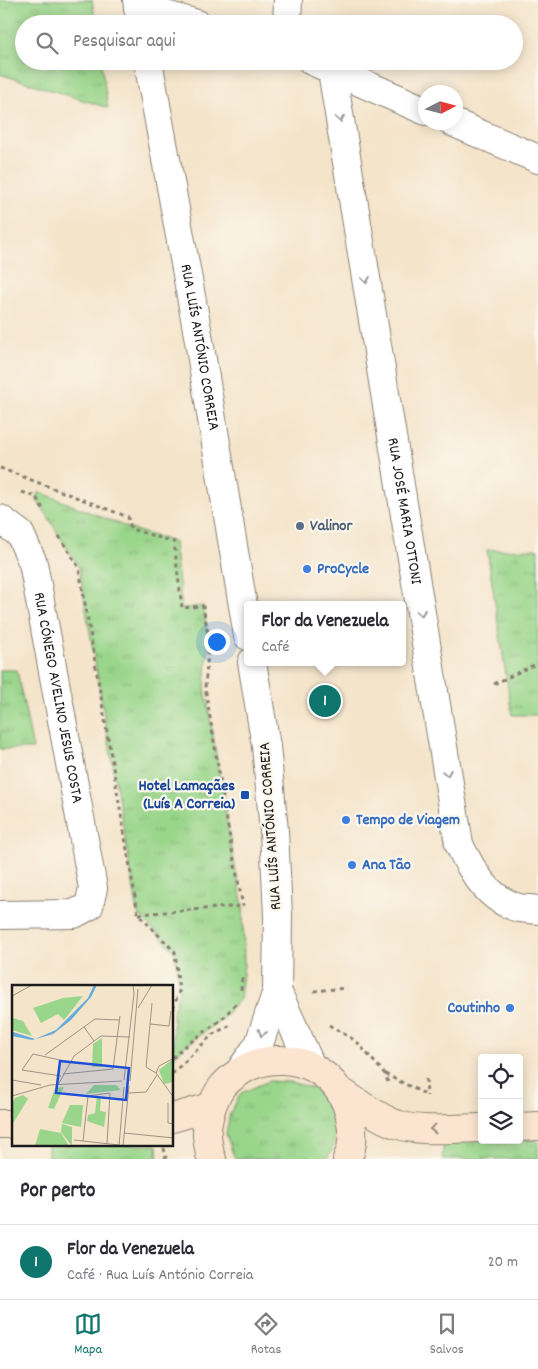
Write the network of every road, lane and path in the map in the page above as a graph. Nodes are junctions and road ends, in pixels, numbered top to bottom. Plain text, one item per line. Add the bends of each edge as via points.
1 (288, 0) edge
2 (138, 10) edge
3 (159, 15) edge
4 (287, 15) edge
5 (150, 70) edge
6 (323, 70) edge
7 (331, 70) edge
8 (418, 108) edge
9 (463, 127) edge
10 (538, 159) edge
11 (0, 468) edge
12 (18, 491) dead end
13 (46, 513) dead end
14 (0, 520) edge
15 (55, 529) dead end
16 (244, 612) edge
17 (538, 663) edge
18 (253, 666) edge
19 (494, 684) dead end
20 (538, 910) edge
21 (138, 914) junction
22 (0, 915) edge
23 (243, 974) dead end
24 (346, 988) dead end
25 (276, 991) junction
26 (314, 991) dead end
27 (241, 992) dead end
28 (240, 999) dead end
29 (174, 1006) edge
30 (174, 1056) edge
31 (311, 1066) junction
32 (240, 1071) junction
33 (385, 1074) dead end
34 (339, 1090) junction
35 (434, 1096) dead end
36 (211, 1107) junction
37 (174, 1117) edge
38 (538, 1126) edge
39 (523, 1127) edge
40 (478, 1128) edge
41 (163, 1146) edge
42 (166, 1159) edge
43 (212, 1159) edge
44 (347, 1159) edge

1 - 4 street
2 - 3 street
5 - 16 street, RUA LUÍS ANTÓNIO CORREIA
6 -> 20 street, RUA JOSÉ MARIA OTTONI via 459,844 468,863 494,896 517,907
7 - 8 street
9 - 10 street
11 - 21 path via 128,517 131,529 174,542 182,608 203,606 209,640 205,688 243,906
12 - 13 path via 36,498
14 - 22 street, RUA CÓNEGO AVELINO JESUS COSTA via 20,534 33,563 94,888 89,906 74,914
15 - 21 path via 78,568
17 - 19 path
18 - 25 street, RUA LUÍS ANTÓNIO CORREIA via 266,746 274,831 278,916
21 - 29 path via 175,952 179,992
23 - 27 path
24 - 26 path
25 - 31 street, RUA LUÍS ANTÓNIO CORREIA
25 -> 32 street, RUA LUÍS ANTÓNIO CORREIA via 259,1044
28 - 30 path via 222,1019
31 - 32 main road via 288,1060 263,1061
31 - 34 main road via 327,1076
32 - 36 main road via 222,1087
33 - 35 path
40 -> 34 main road via 408,1128 394,1124
34 - 44 main road via 349,1110 352,1132
36 - 37 main road
36 - 43 main road via 207,1131
38 - 39 main road
41 - 42 path

